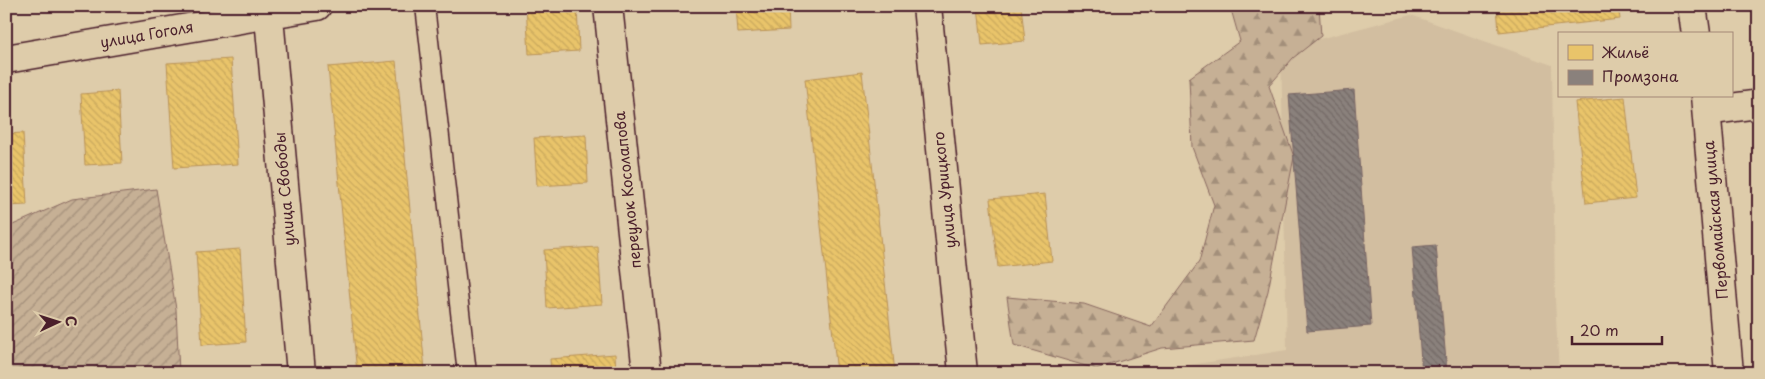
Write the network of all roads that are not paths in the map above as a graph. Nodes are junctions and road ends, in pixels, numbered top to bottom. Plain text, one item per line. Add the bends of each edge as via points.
1 (317, 6) edge
2 (425, 6) edge
3 (608, 6) edge
4 (927, 6) edge
5 (1692, 6) edge
6 (269, 10) edge
7 (1696, 32) edge
8 (6, 59) edge
9 (1706, 104) edge
10 (1759, 104) edge
11 (301, 373) edge
12 (467, 373) edge
13 (647, 373) edge
14 (963, 373) edge
15 (1729, 373) edge

1 - 6 street, улица Гоголя
2 - 12 lane
3 - 13 street, переулок Косолапова
4 - 14 street, улица Урицкого
5 - 7 street
6 - 8 street, улица Гоголя
6 - 11 street, улица Свободы
9 - 10 street
9 - 15 street, Первомайская улица

